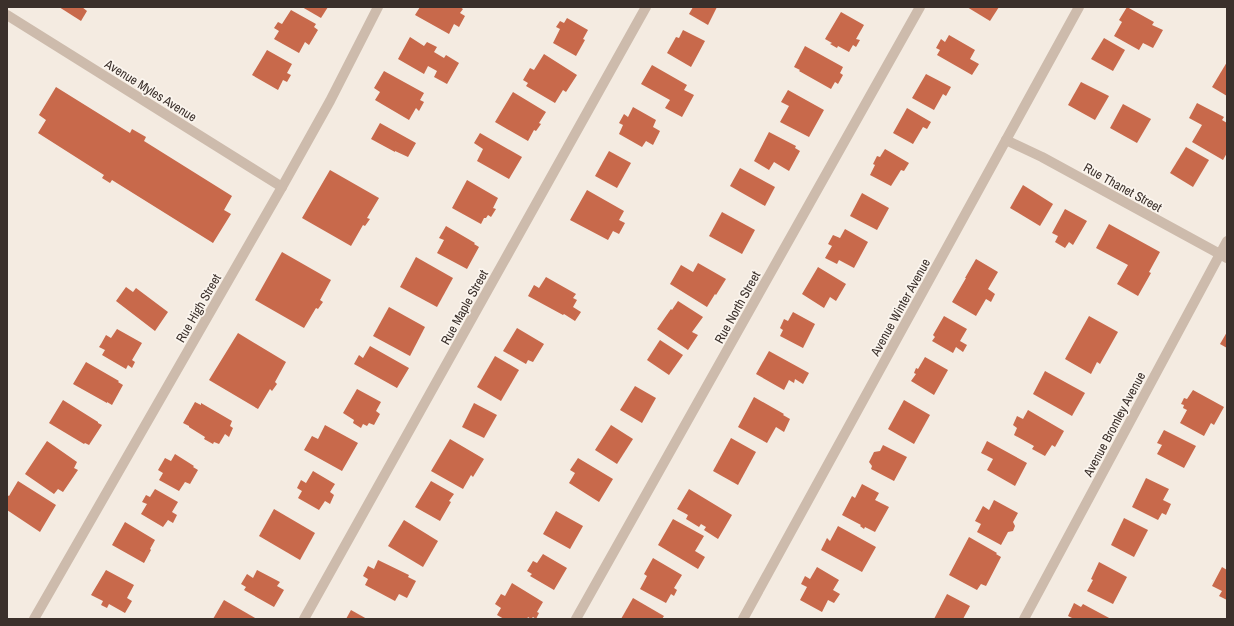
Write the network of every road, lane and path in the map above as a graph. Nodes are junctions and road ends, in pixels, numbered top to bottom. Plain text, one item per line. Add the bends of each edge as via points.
1 (378, 7) edge
2 (646, 7) edge
3 (920, 7) edge
4 (1079, 7) edge
5 (7, 15) edge
6 (1006, 140) junction
7 (282, 187) junction
8 (1227, 241) edge
9 (1223, 256) edge
10 (34, 619) edge
11 (304, 619) edge
12 (576, 619) edge
13 (743, 619) edge
14 (1024, 619) edge

1 - 7 street, Rue High Street
2 - 11 street, Rue Maple Street
3 - 12 street, Rue North Street
4 - 6 street, Avenue Winter Avenue
5 - 7 street, Avenue Myles Avenue
6 - 9 street, Rue Thanet Street
6 - 13 street, Avenue Winter Avenue
7 - 10 street, Rue High Street
8 - 9 street, Avenue Bromley Avenue
9 - 14 street, Avenue Bromley Avenue

